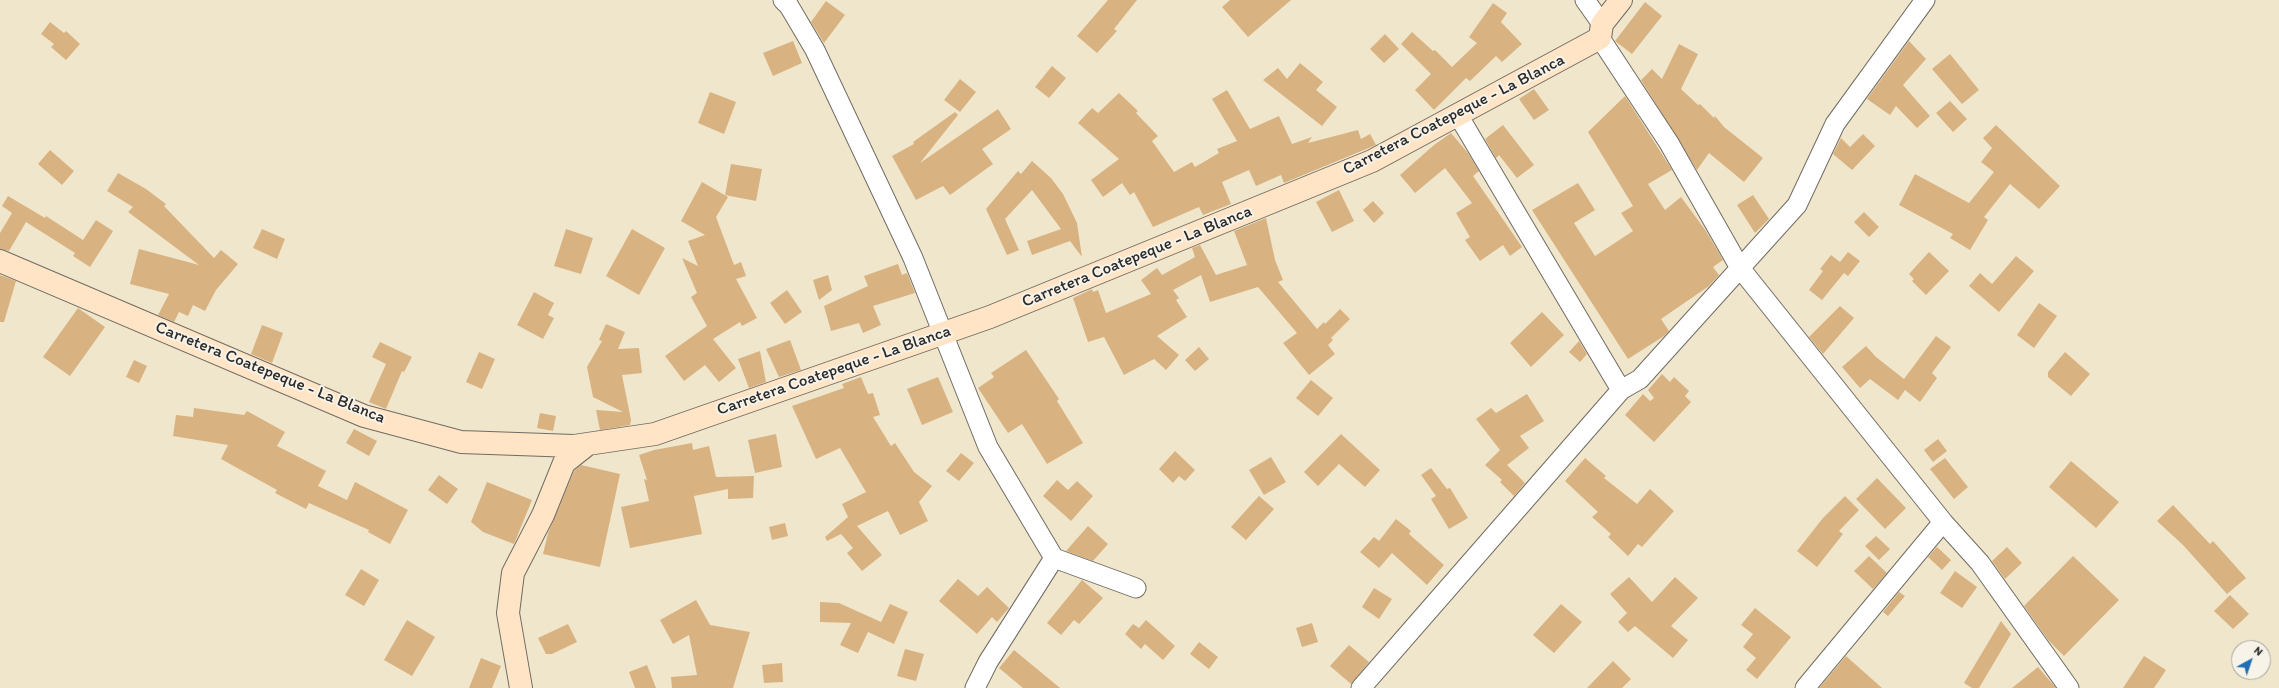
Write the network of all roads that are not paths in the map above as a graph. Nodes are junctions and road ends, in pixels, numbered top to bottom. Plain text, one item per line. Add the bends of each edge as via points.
1 (783, 0) edge
2 (1585, 0) edge
3 (1621, 0) edge
4 (1925, 0) edge
5 (1601, 31) junction
6 (1458, 115) junction
7 (0, 261) edge
8 (1740, 268) junction
9 (944, 332) junction
10 (1621, 390) junction
11 (588, 444) junction
12 (1943, 522) junction
13 (1054, 558) junction
14 (1136, 588) dead end
15 (521, 688) edge
16 (975, 688) edge
17 (1361, 688) edge
18 (1805, 688) edge
19 (2068, 688) edge

1 - 9 street via 815,50 913,258
2 - 5 street
3 - 5 main road, Carretera Coatepeque - La Blanca
4 - 8 street via 1835,124 1796,205
5 - 6 main road, Carretera Coatepeque - La Blanca
5 - 8 street
6 - 9 main road, Carretera Coatepeque - La Blanca via 1372,161 990,317
6 - 10 street
7 - 11 main road, Carretera Coatepeque - La Blanca via 364,416 461,442 574,446
8 - 10 street via 1640,379
8 - 12 street
9 - 11 main road, Carretera Coatepeque - La Blanca via 655,434
9 - 13 street via 988,447
10 - 17 street
11 - 15 main road via 564,464 543,515 513,573 508,613
12 - 18 street
12 - 19 street via 1980,563
13 - 14 street
13 - 16 street via 988,662

